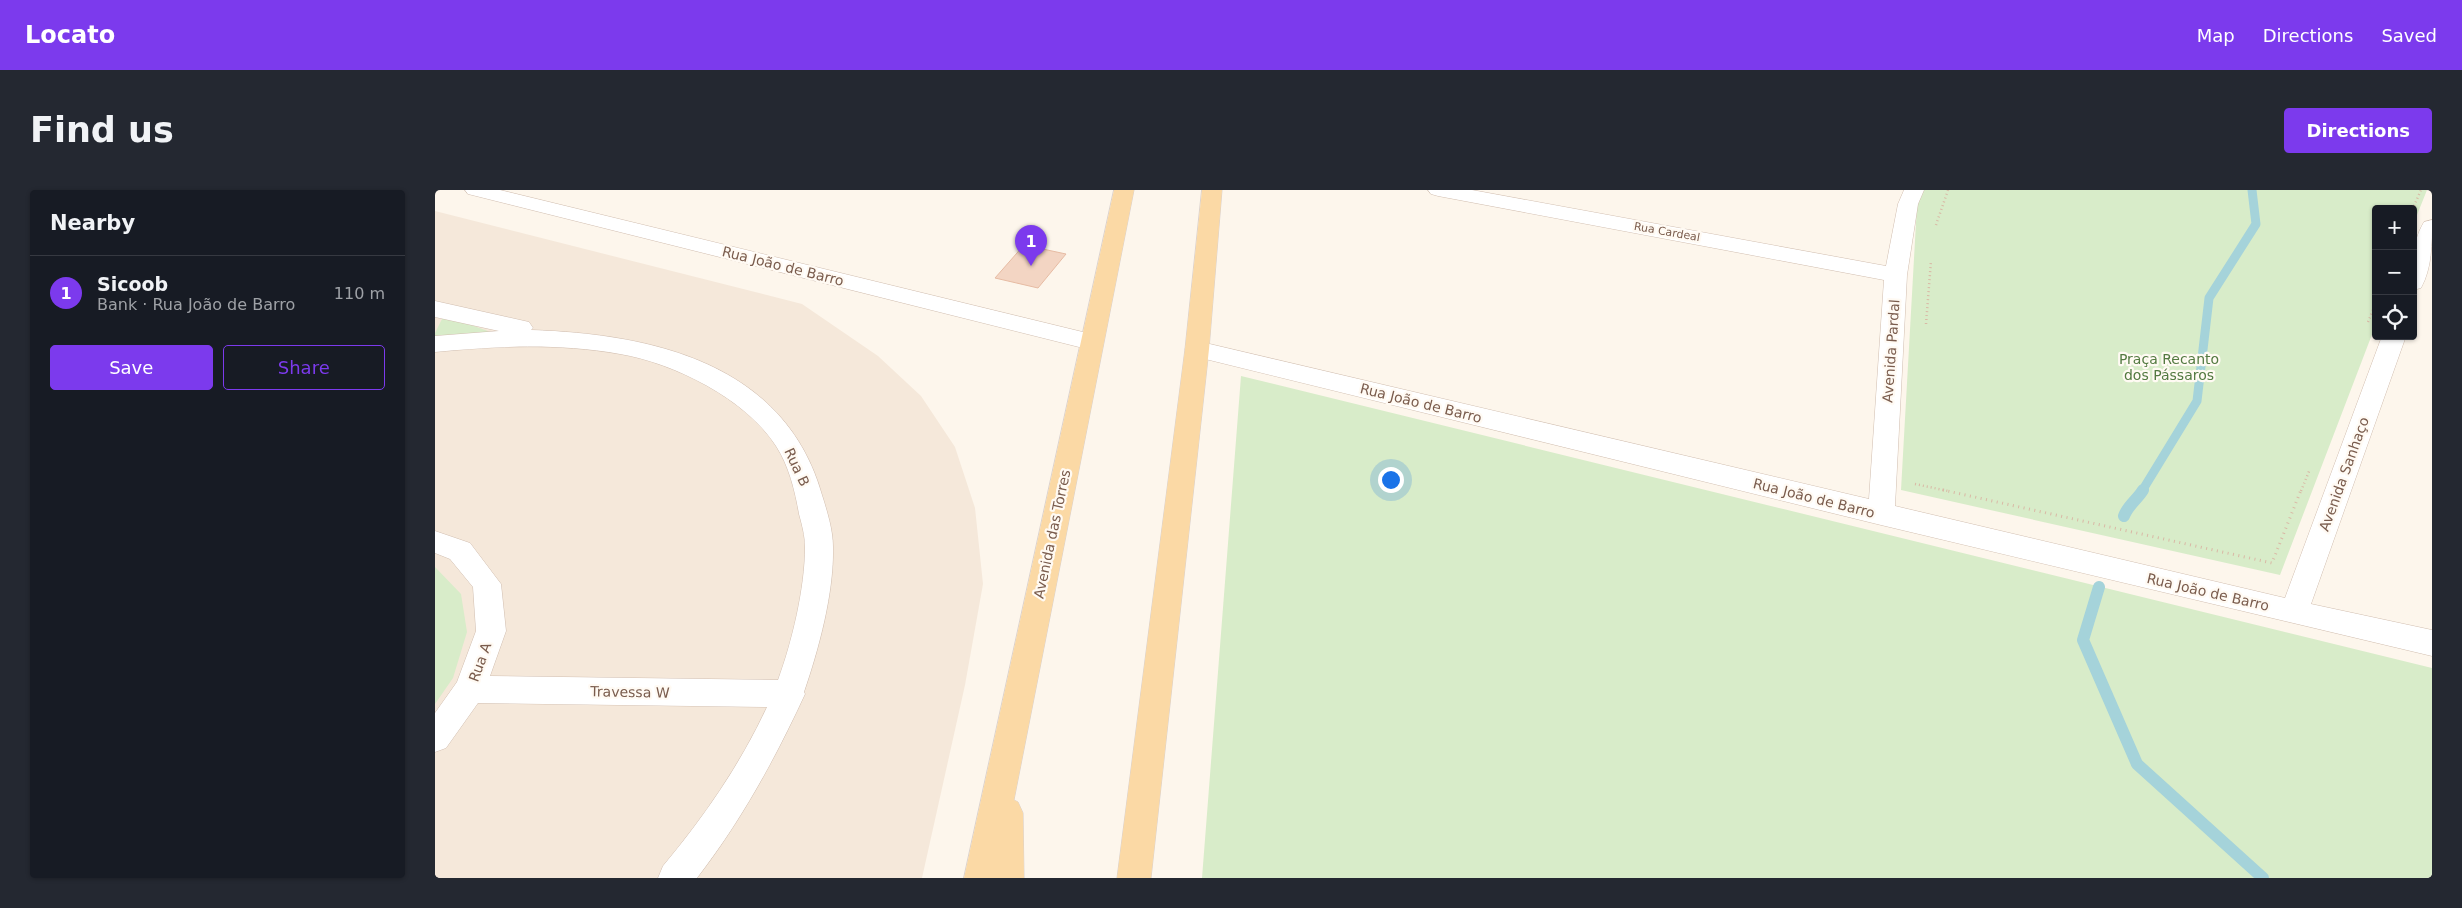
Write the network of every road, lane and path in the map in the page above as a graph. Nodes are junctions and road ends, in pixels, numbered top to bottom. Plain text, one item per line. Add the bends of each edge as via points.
1 (475, 190) edge
2 (1124, 190) edge
3 (1212, 190) edge
4 (1438, 190) edge
5 (1914, 190) edge
6 (1948, 190) edge
7 (2421, 190) edge
8 (2415, 205) edge
9 (1935, 228) dead end
10 (2432, 228) edge
11 (1931, 257) dead end
12 (2427, 258) edge
13 (1896, 275) junction
14 (2417, 276) edge
15 (435, 309) edge
16 (2372, 313) edge
17 (1926, 326) dead end
18 (2365, 331) dead end
19 (568, 338) junction
20 (2393, 340) edge
21 (1091, 342) junction
22 (435, 344) edge
23 (1197, 349) junction
24 (2313, 461) dead end
25 (1915, 474) dead end
26 (1881, 514) junction
27 (435, 542) edge
28 (2294, 612) junction
29 (2432, 643) edge
30 (470, 689) junction
31 (790, 694) junction
32 (435, 738) edge
33 (1005, 764) junction
34 (701, 847) junction
35 (675, 878) edge
36 (690, 878) edge
37 (981, 878) edge
38 (1007, 878) edge
39 (1134, 878) edge

1 - 21 street, Rua João de Barro
2 - 21 main road, Avenida das Torres
3 - 23 main road
4 - 13 street, Rua Cardeal
5 - 13 street, Avenida Pardal via 1908,204
6 - 9 path
7 - 8 path
10 - 12 street
11 - 17 path
12 - 14 street
13 - 26 street, Avenida Pardal
15 - 19 street
16 - 18 path
19 - 22 street, Rua B via 521,337
19 - 31 street, Rua B via 635,348 693,367 743,396 781,434 807,484 819,543 813,614
20 - 28 street, Avenida Sanhaço
21 - 33 main road, Avenida das Torres
23 - 26 street, Rua João de Barro
23 - 39 main road
24 - 25 path via 2273,563 1914,484
26 - 28 street, Rua João de Barro
27 - 30 street, Rua A via 460,551 487,584 491,631
28 - 29 street, Rua João de Barro
30 - 31 street, Travessa W
30 - 32 street, Rua A
31 - 34 street, Rua B via 753,768
33 - 37 main road, Avenida das Torres
33 - 38 main road
34 - 35 street, Rua B
34 - 36 street, Rua B

